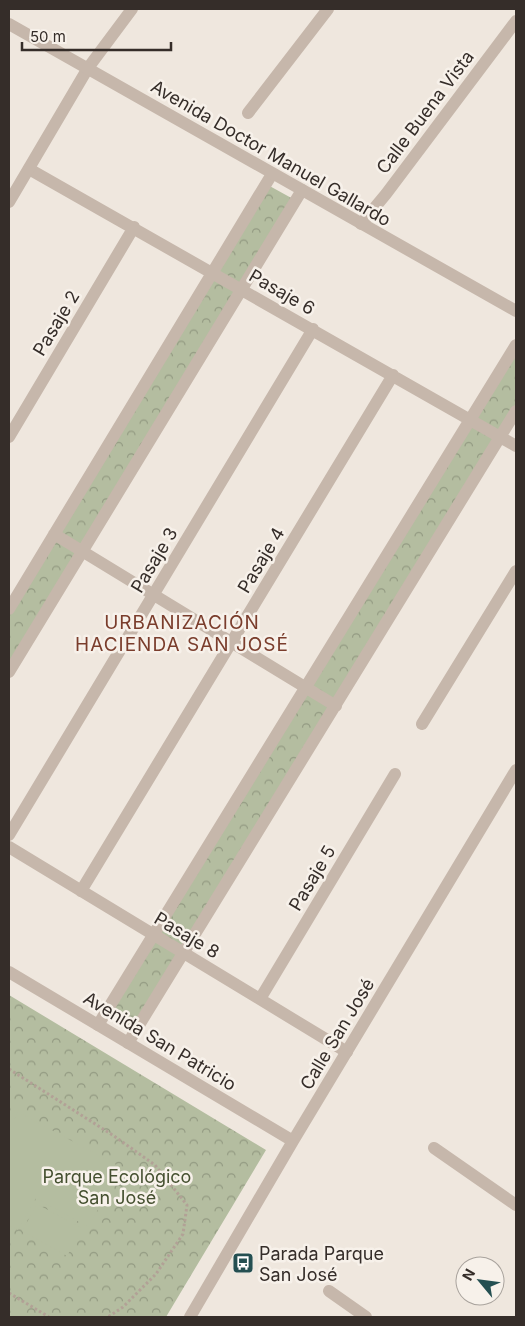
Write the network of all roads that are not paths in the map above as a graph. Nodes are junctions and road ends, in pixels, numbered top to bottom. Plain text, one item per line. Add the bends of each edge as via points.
1 (132, 9) edge
2 (328, 9) edge
3 (516, 21) edge
4 (9, 24) edge
5 (88, 68) junction
6 (248, 113) dead end
7 (29, 169) junction
8 (272, 174) junction
9 (302, 190) junction
10 (9, 202) edge
11 (361, 224) junction
12 (134, 227) junction
13 (212, 272) junction
14 (242, 289) junction
15 (516, 311) edge
16 (313, 329) junction
17 (516, 345) edge
18 (393, 375) junction
19 (516, 411) edge
20 (470, 419) junction
21 (9, 437) edge
22 (500, 437) junction
23 (516, 446) edge
24 (54, 534) junction
25 (82, 551) junction
26 (516, 571) edge
27 (154, 595) junction
28 (9, 609) edge
29 (232, 643) junction
30 (9, 672) edge
31 (306, 688) junction
32 (336, 706) junction
33 (422, 724) dead end
34 (516, 770) edge
35 (395, 774) dead end
36 (9, 835) edge
37 (9, 847) edge
38 (81, 891) junction
39 (154, 935) junction
40 (184, 953) junction
41 (9, 972) edge
42 (260, 1000) junction
43 (98, 1025) junction
44 (128, 1043) junction
45 (347, 1052) junction
46 (293, 1140) junction
47 (434, 1148) dead end
48 (516, 1205) edge
49 (329, 1291) dead end
50 (190, 1317) edge
51 (366, 1317) edge

1 - 5 street
2 - 6 street
3 - 11 street, Calle Buena Vista
4 - 5 street, Avenida Doctor Manuel Gallardo
5 - 7 street
5 - 8 street, Avenida Doctor Manuel Gallardo
7 - 10 street
7 - 12 street, Pasaje 6
8 - 9 street, Avenida Doctor Manuel Gallardo
8 - 13 street
9 - 11 street, Avenida Doctor Manuel Gallardo
9 - 14 street
11 - 15 street, Avenida Doctor Manuel Gallardo
12 - 13 street, Pasaje 6
12 - 21 street, Pasaje 2
13 - 14 street, Pasaje 6
13 - 24 street
14 - 16 street, Pasaje 6
14 - 25 street
16 - 18 street, Pasaje 6
16 - 27 street, Pasaje 3
17 - 20 street
18 - 20 street, Pasaje 6
18 - 29 street, Pasaje 4
19 - 22 street
20 - 22 street, Pasaje 6
20 - 31 street
22 - 23 street, Pasaje 6
22 - 32 street
24 - 25 street
24 - 28 street
25 - 27 street
25 - 30 street
26 - 33 street
27 - 29 street
27 - 36 street, Pasaje 3
29 - 31 street
29 - 38 street, Pasaje 4
31 - 32 street
31 - 39 street
32 - 40 street
34 - 45 street, Calle San José
35 - 42 street, Pasaje 5
37 - 38 street, Pasaje 8
38 - 39 street, Pasaje 8
39 - 40 street, Pasaje 8
39 - 43 street
40 - 42 street, Pasaje 8
40 - 44 street
41 - 43 street, Avenida San Patricio
42 - 45 street, Pasaje 8
43 - 44 street, Avenida San Patricio
44 - 46 street, Avenida San Patricio
45 - 46 street, Calle San José
46 - 50 street, Calle San José
47 - 48 street
49 - 51 street

